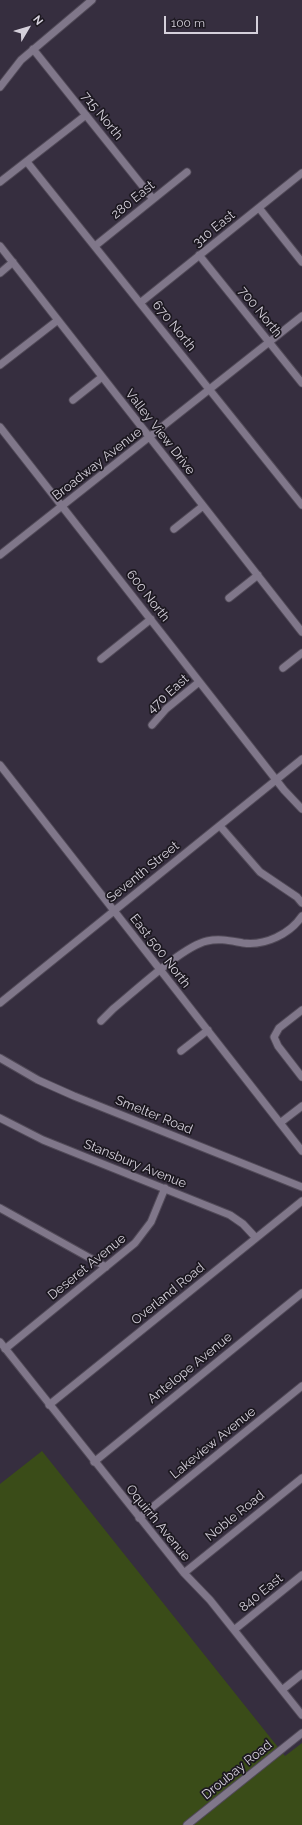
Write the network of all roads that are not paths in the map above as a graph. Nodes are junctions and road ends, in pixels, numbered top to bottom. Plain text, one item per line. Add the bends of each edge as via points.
1 (92, 0) edge
2 (33, 49) junction
3 (0, 87) edge
4 (86, 115) junction
5 (27, 162) junction
6 (187, 172) dead end
7 (302, 173) edge
8 (0, 182) edge
9 (153, 199) junction
10 (259, 208) junction
11 (0, 246) edge
12 (95, 246) junction
13 (200, 255) junction
14 (13, 262) junction
15 (302, 262) edge
16 (0, 273) edge
17 (140, 303) junction
18 (302, 316) edge
19 (58, 320) junction
20 (269, 342) junction
21 (0, 365) edge
22 (102, 377) junction
23 (302, 383) edge
24 (210, 390) junction
25 (73, 400) dead end
26 (0, 427) edge
27 (150, 438) junction
28 (302, 505) edge
29 (62, 506) junction
30 (203, 506) junction
31 (174, 529) dead end
32 (0, 554) edge
33 (258, 575) junction
34 (229, 598) dead end
35 (150, 619) junction
36 (302, 632) edge
37 (302, 653) edge
38 (101, 659) dead end
39 (283, 668) dead end
40 (199, 682) junction
41 (152, 724) dead end
42 (302, 759) edge
43 (0, 765) edge
44 (276, 780) junction
45 (302, 809) edge
46 (220, 826) junction
47 (302, 903) edge
48 (114, 911) junction
49 (302, 916) edge
50 (161, 971) junction
51 (0, 1003) edge
52 (302, 1010) edge
53 (101, 1021) dead end
54 (208, 1030) junction
55 (181, 1051) dead end
56 (0, 1058) edge
57 (302, 1077) edge
58 (302, 1106) edge
59 (0, 1118) edge
60 (280, 1123) junction
61 (302, 1151) edge
62 (302, 1187) edge
63 (165, 1188) junction
64 (302, 1201) edge
65 (0, 1208) edge
66 (256, 1238) junction
67 (106, 1267) junction
68 (302, 1293) edge
69 (0, 1342) edge
70 (5, 1349) junction
71 (302, 1386) edge
72 (50, 1405) junction
73 (94, 1462) junction
74 (302, 1478) edge
75 (139, 1518) junction
76 (184, 1573) junction
77 (302, 1575) edge
78 (234, 1630) junction
79 (302, 1674) edge
80 (282, 1690) junction
81 (302, 1715) edge
82 (302, 1733) edge
83 (187, 1825) edge

1 - 2 street
2 - 3 street
2 - 4 street, 715 North
4 - 5 street
4 - 9 street, 715 North
5 - 8 street
5 - 12 street, 670 North
6 - 9 street, 280 East
7 - 10 street, 310 East
9 - 12 street, 280 East
10 - 13 street, 310 East
10 - 15 street
11 - 14 street, Valley View Drive
12 - 17 street, 670 North
13 - 17 street, 310 East
13 - 20 street, 700 North
14 - 16 street
14 - 19 street, Valley View Drive
17 - 24 street, 670 North
18 - 20 street, Broadway Avenue
19 - 21 street
19 - 22 street, Valley View Drive
20 - 23 street, 700 North
20 - 24 street, Broadway Avenue
22 - 25 street
22 - 27 street, Valley View Drive
24 - 27 street, Broadway Avenue
24 - 28 street, 670 North
26 - 29 street, 600 North
27 - 29 street, Broadway Avenue
27 - 30 street, Valley View Drive
29 - 32 street, Broadway Avenue
29 - 35 street, 600 North
30 - 31 street
30 - 33 street, Valley View Drive
33 - 34 street
33 - 36 street, Valley View Drive
35 - 38 street
35 - 40 street, 600 North
37 - 39 street
40 - 41 street, 470 East
40 - 44 street, 600 North
42 - 44 street, Seventh Street
43 - 48 street, East 500 North
44 - 45 street, 600 North
44 - 46 street, Seventh Street
46 - 47 street via 260,872
46 - 48 street, Seventh Street
48 - 50 street, East 500 North
48 - 51 street, Seventh Street
49 - 50 street via 281,934 264,942 202,942 190,948
50 - 53 street
50 - 54 street, East 500 North
52 - 57 street via 279,1028 274,1037
54 - 55 street
54 - 60 street, East 500 North
56 - 62 street, Smelter Road via 38,1080 74,1096
58 - 60 street
59 - 63 street, Stansbury Avenue via 43,1140
60 - 61 street, East 500 North
63 - 66 street, Stansbury Avenue via 230,1215
63 - 67 street, Deseret Avenue via 144,1234
64 - 66 street, Overland Road
65 - 67 street
66 - 72 street, Overland Road
67 - 70 street, Deseret Avenue
68 - 73 street, Antelope Avenue
69 - 70 street, Oquirrh Avenue
70 - 72 street, Oquirrh Avenue
71 - 75 street, Lakeview Avenue
72 - 73 street, Oquirrh Avenue
73 - 75 street, Oquirrh Avenue
74 - 76 street, Noble Road
75 - 76 street, Oquirrh Avenue
76 - 78 street, Oquirrh Avenue
77 - 78 street, 840 East
78 - 80 street, Oquirrh Avenue
79 - 80 street
80 - 81 street, Oquirrh Avenue
82 - 83 street, Droubay Road

